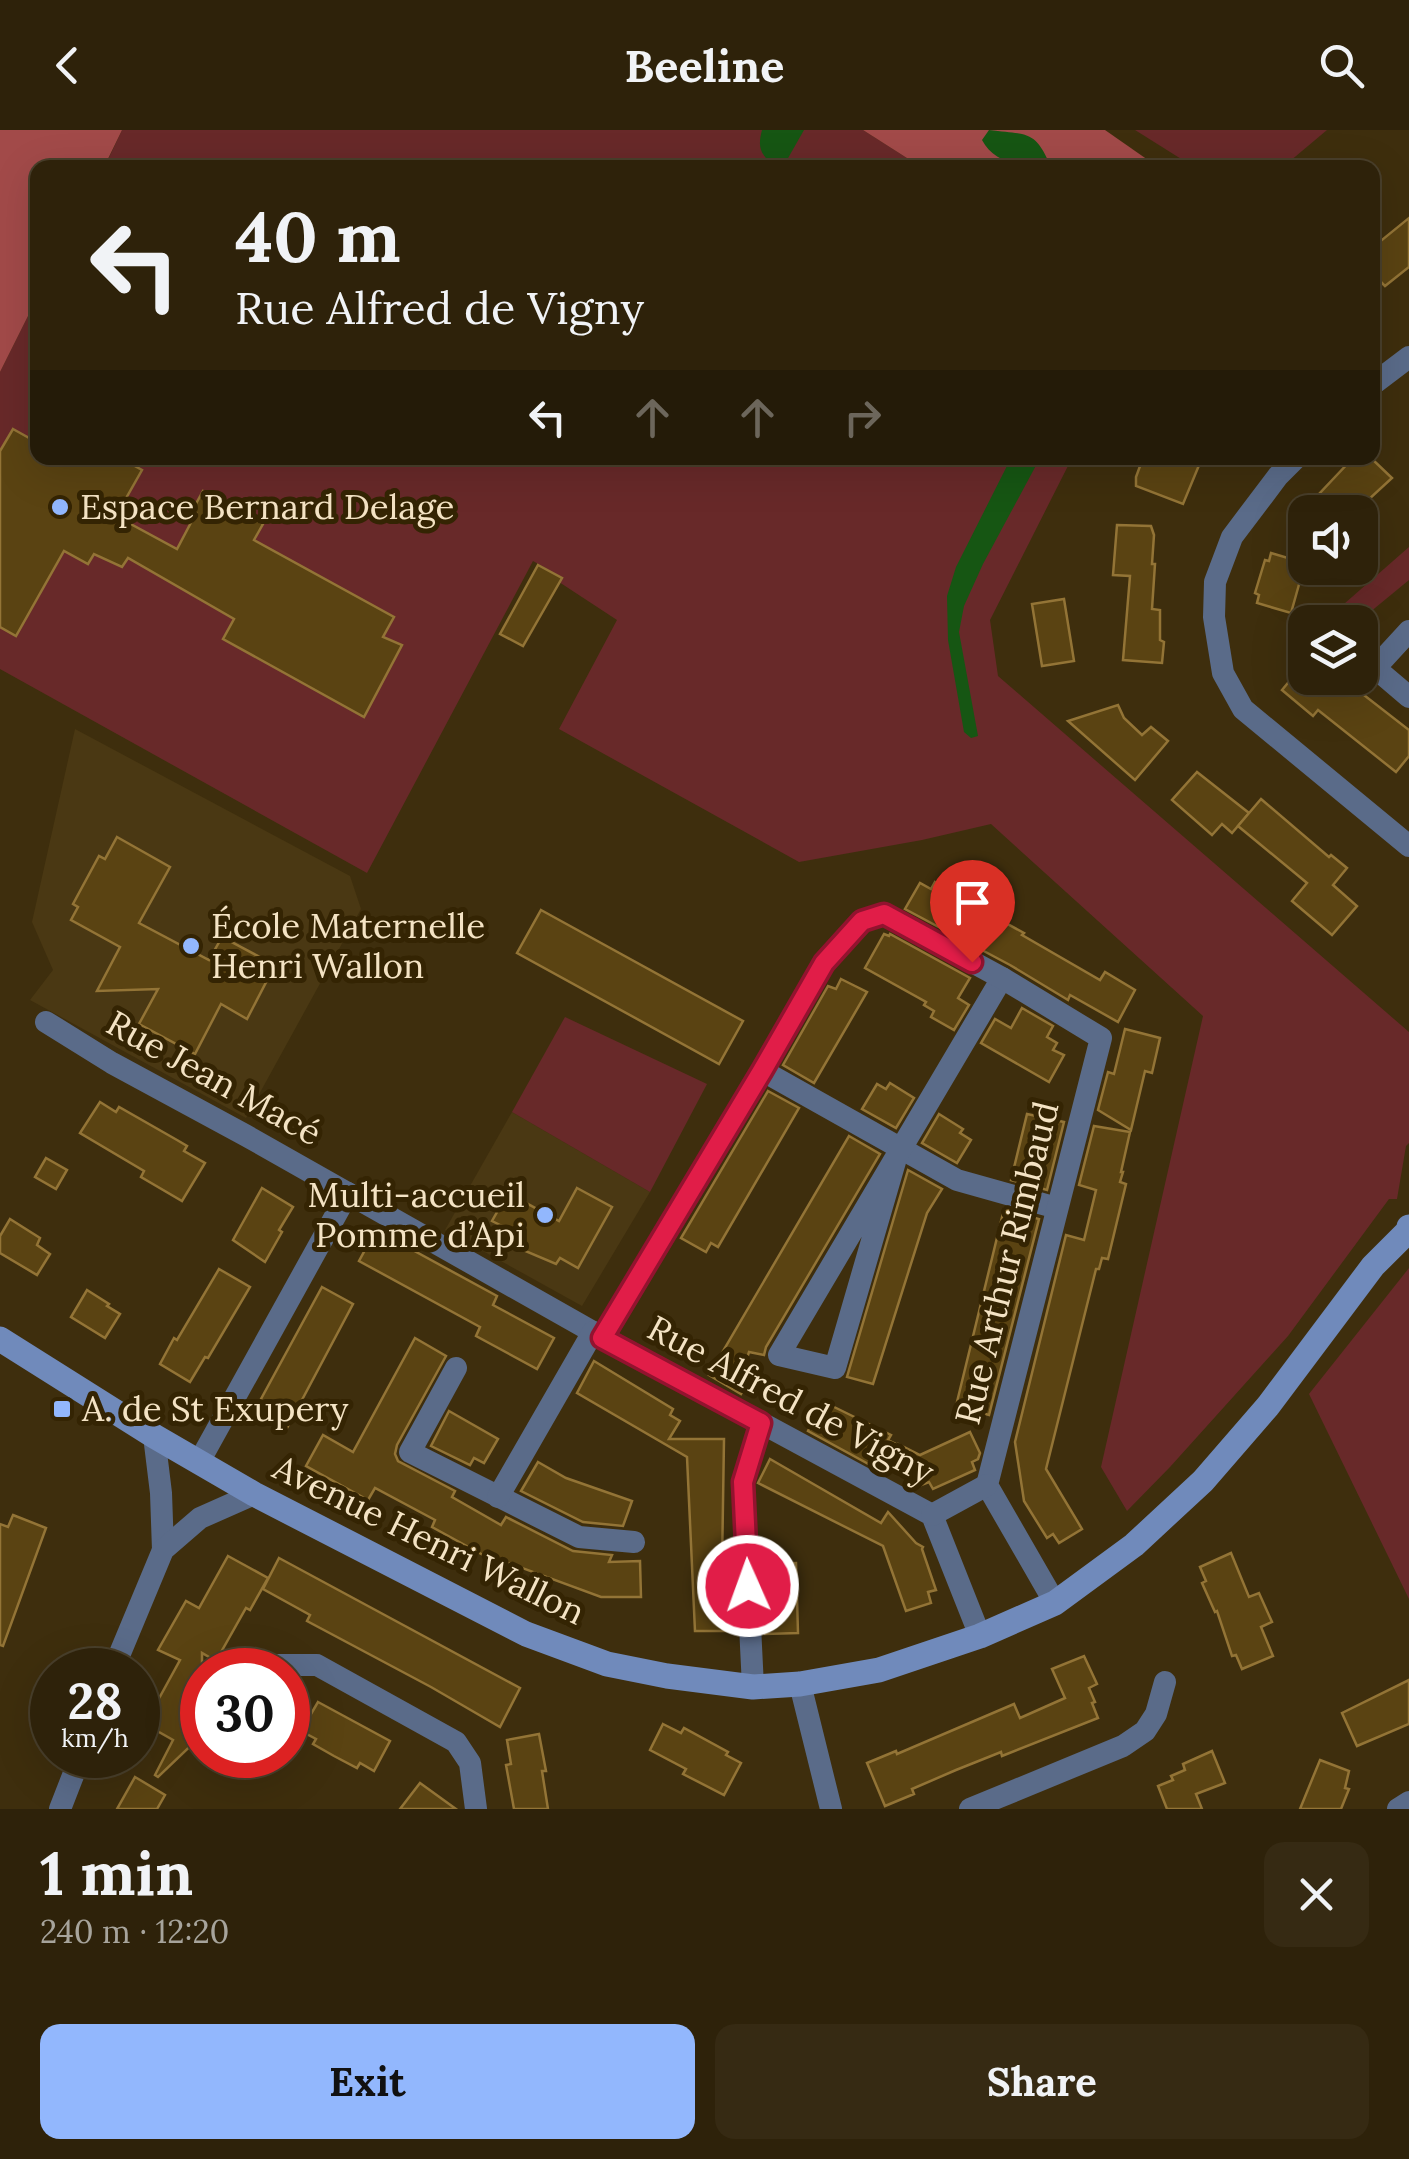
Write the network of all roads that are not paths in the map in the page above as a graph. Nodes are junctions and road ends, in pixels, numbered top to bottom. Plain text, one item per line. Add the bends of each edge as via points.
1 (1409, 357) edge
2 (1380, 379) edge
3 (1289, 465) edge
4 (1409, 631) edge
5 (1409, 696) edge
6 (1409, 846) edge
7 (1002, 978) junction
8 (46, 1022) dead end
9 (762, 1071) junction
10 (899, 1148) junction
11 (348, 1193) junction
12 (1057, 1208) junction
13 (1409, 1230) edge
14 (598, 1335) junction
15 (0, 1340) edge
16 (456, 1368) dead end
17 (761, 1423) junction
18 (154, 1436) junction
19 (198, 1462) junction
20 (987, 1485) junction
21 (254, 1494) junction
22 (498, 1497) junction
23 (932, 1515) junction
24 (634, 1542) dead end
25 (163, 1550) junction
26 (1055, 1603) junction
27 (980, 1636) junction
28 (122, 1648) edge
29 (310, 1665) edge
30 (1165, 1682) dead end
31 (800, 1684) junction
32 (753, 1687) junction
33 (71, 1778) edge
34 (1409, 1802) edge
35 (981, 1807) edge
36 (60, 1809) edge
37 (476, 1809) edge
38 (831, 1809) edge
39 (1398, 1809) edge

1 - 2 street
3 - 6 street via 1232,537 1215,582 1223,673 1243,710
4 - 5 street via 1375,668
7 - 9 street via 884,914 862,921 824,963
7 - 10 street
7 - 12 street, Rue Arthur Rimbaud via 1101,1038
8 - 11 street, Rue Jean Macé
9 - 10 street
9 - 14 street
10 - 10 street via 789,1338 778,1355 836,1368
10 - 12 street via 957,1180
11 - 14 street, Rue Alfred de Vigny
11 - 19 street
12 - 20 street, Rue Arthur Rimbaud
13 - 26 street, Avenue Henri Wallon via 1203,1480 1134,1546
14 - 17 street, Rue Alfred de Vigny
14 - 22 street
15 - 18 street, Avenue Henri Wallon
16 - 22 street via 410,1452
17 - 23 street, Rue Alfred de Vigny
17 - 32 street via 743,1482
18 - 19 street, Avenue Henri Wallon
18 - 25 street
19 - 21 street, Avenue Henri Wallon
20 - 23 street
20 - 26 street
21 - 25 street via 200,1518
21 - 32 street, Avenue Henri Wallon via 526,1634 607,1664
22 - 24 street via 579,1537
23 - 27 street, Rue Alfred de Vigny
25 - 28 street
26 - 27 street, Avenue Henri Wallon
27 - 31 street, Avenue Henri Wallon via 880,1670
29 - 37 street via 456,1742 470,1763
30 - 35 street via 1145,1732
31 - 32 street, Avenue Henri Wallon
31 - 38 street
33 - 36 street
34 - 39 street

